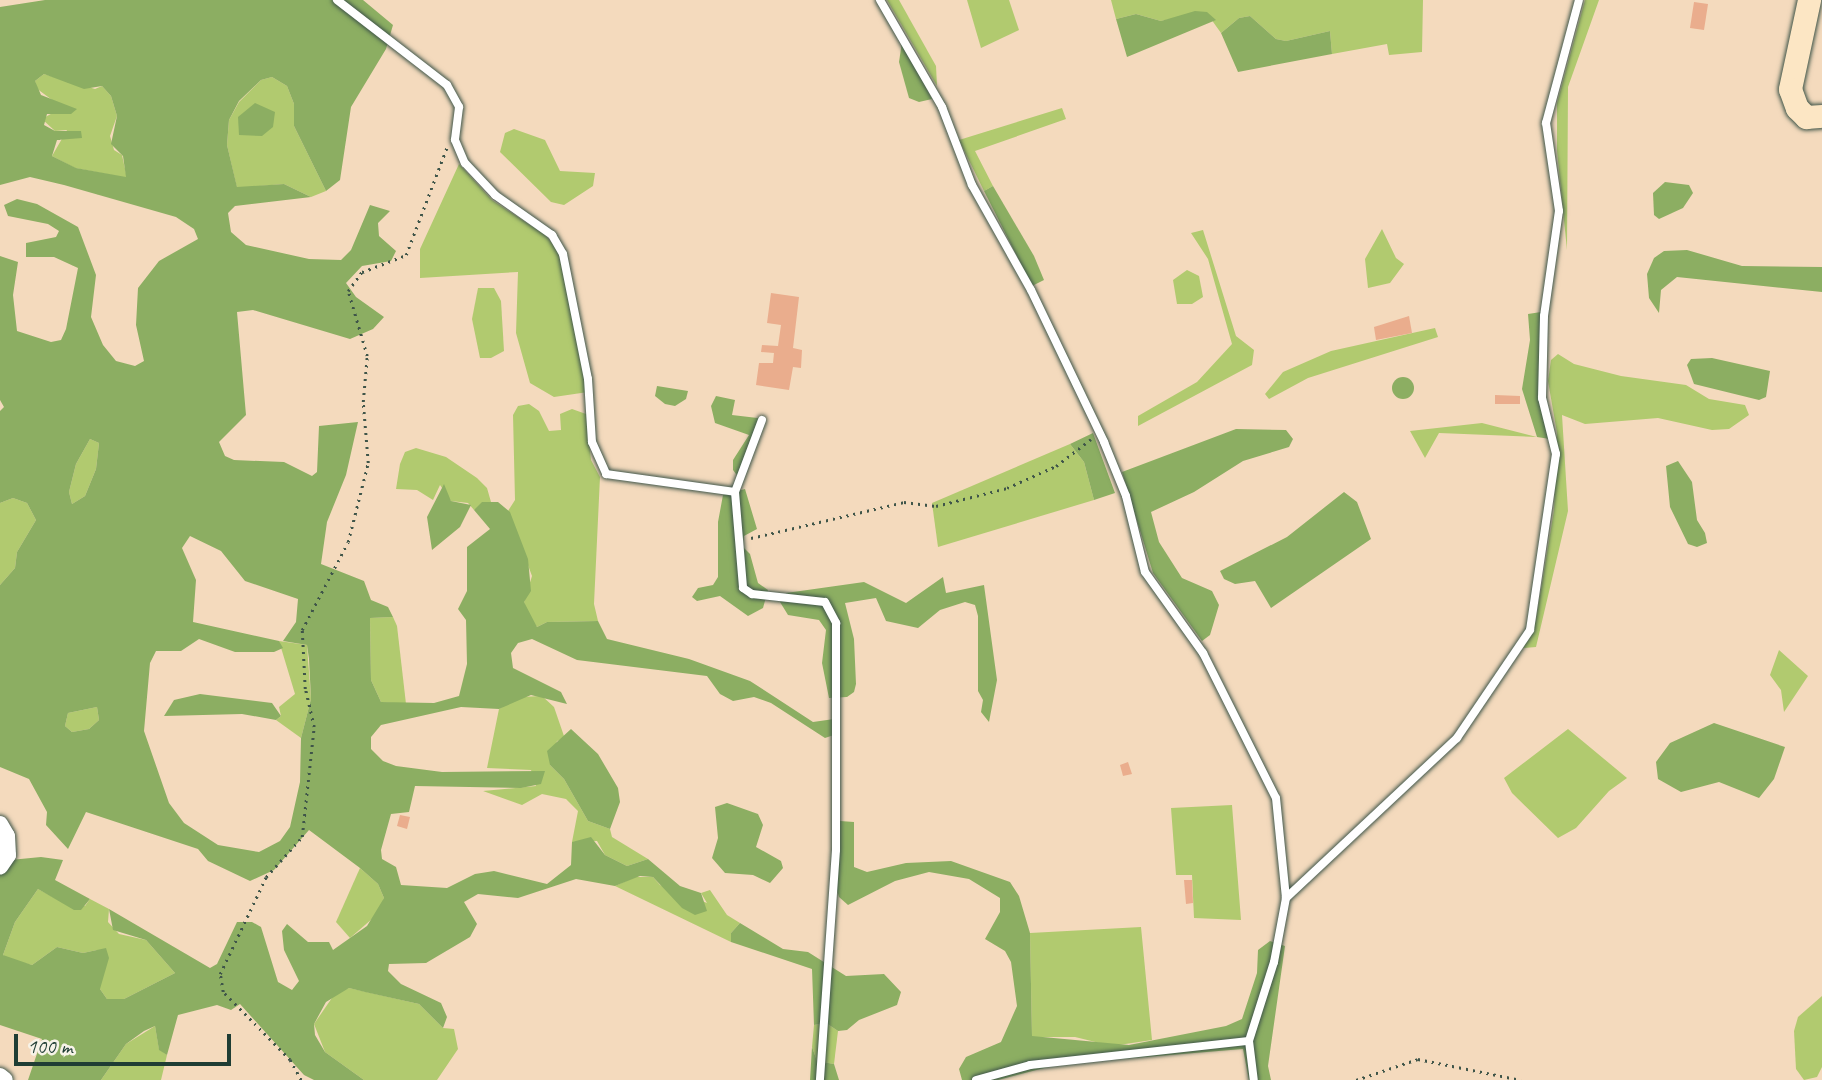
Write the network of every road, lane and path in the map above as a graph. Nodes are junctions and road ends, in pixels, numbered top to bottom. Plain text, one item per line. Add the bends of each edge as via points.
1 (337, 0) edge
2 (880, 0) edge
3 (1579, 0) edge
4 (1809, 0) edge
5 (1822, 116) edge
6 (455, 140) junction
7 (762, 420) dead end
8 (1099, 433) junction
9 (735, 492) junction
10 (736, 541) junction
11 (0, 824) edge
12 (0, 867) edge
13 (1286, 898) junction
14 (1249, 1041) junction
15 (0, 1076) edge
16 (5, 1080) edge
17 (301, 1080) edge
18 (820, 1080) edge
19 (976, 1080) edge
20 (1254, 1080) edge
21 (1356, 1080) edge
22 (1521, 1080) edge

1 - 6 lane via 447,85 459,107
2 - 8 lane via 942,107 971,184 1031,290
3 - 13 lane via 1546,123 1559,211 1545,316 1542,398 1556,454 1530,630 1457,738
4 - 5 main road via 1790,89 1806,117
6 - 9 lane via 465,163 495,195 552,235 563,254 588,379 592,442 596,460 606,474
6 - 17 path via 444,149 406,255 362,272 348,291 366,356 363,402 369,463 348,542 302,630 305,689 314,727 302,837 266,877 220,974 223,992 290,1060
7 - 9 lane
8 - 10 path via 1056,466 1007,488 936,506 904,502
8 - 13 lane via 1126,496 1145,572 1203,653 1276,798
9 - 10 lane
10 - 18 lane via 743,588 752,594 825,602 836,623 836,850
11 - 12 street via 7,836 8,855
13 - 14 lane via 1274,962
14 - 19 lane via 1030,1065
14 - 20 lane
15 - 16 street
21 - 22 path via 1418,1059

